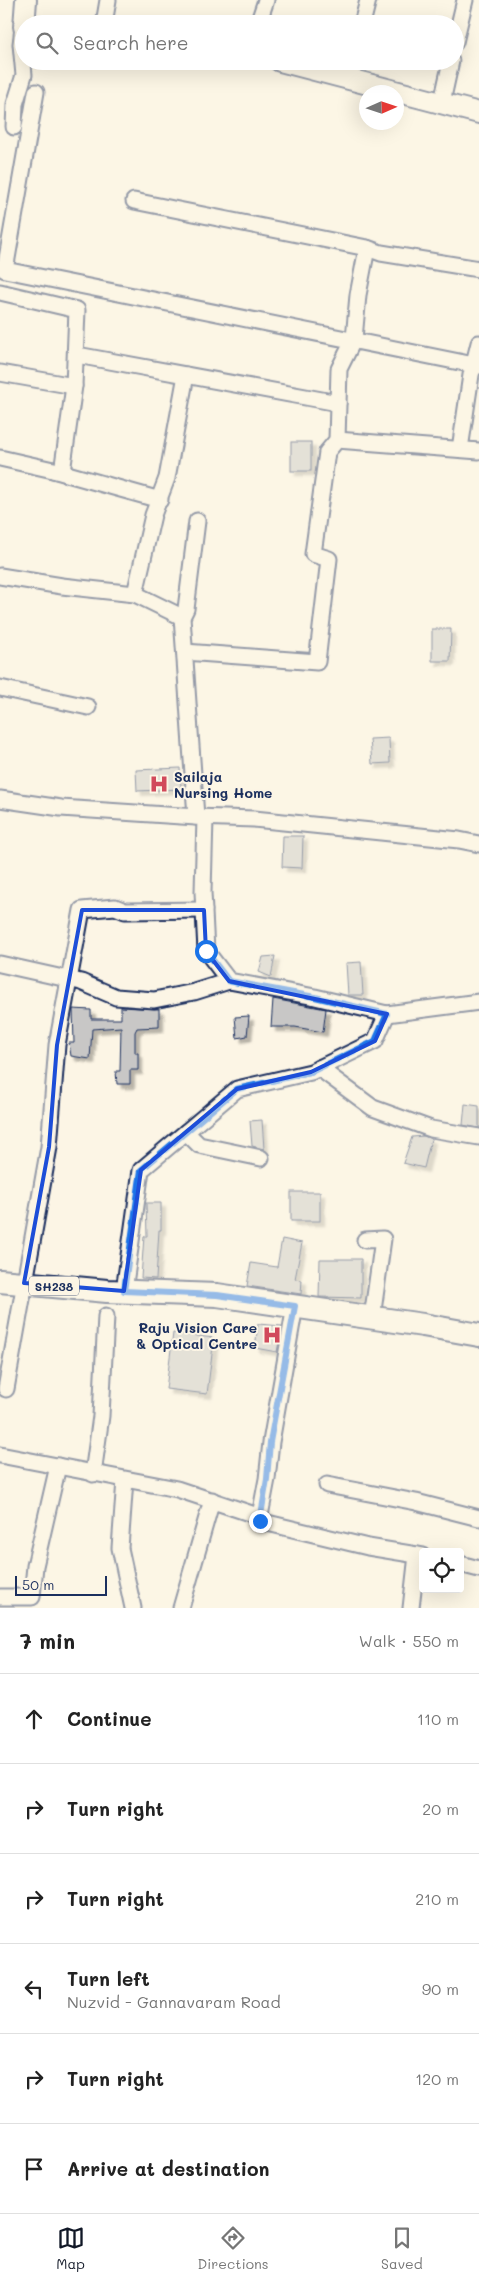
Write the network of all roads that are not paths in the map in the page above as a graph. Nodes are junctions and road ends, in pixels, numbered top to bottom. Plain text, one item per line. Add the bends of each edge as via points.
1 (26, 0) edge
2 (108, 0) edge
3 (266, 0) edge
4 (368, 0) edge
5 (465, 0) edge
6 (24, 15) edge
7 (106, 15) edge
8 (261, 15) edge
9 (364, 15) edge
10 (461, 15) edge
11 (24, 70) edge
12 (351, 70) edge
13 (449, 70) edge
14 (36, 92) dead end
15 (442, 102) junction
16 (479, 113) edge
17 (14, 126) dead end
18 (134, 201) dead end
19 (367, 248) junction
20 (479, 269) edge
21 (0, 292) edge
22 (354, 339) junction
23 (479, 343) edge
24 (77, 355) junction
25 (476, 365) edge
26 (0, 372) edge
27 (186, 375) junction
28 (74, 386) junction
29 (338, 403) junction
30 (337, 440) junction
31 (460, 450) junction
32 (479, 451) edge
33 (0, 458) edge
34 (30, 464) junction
35 (160, 500) junction
36 (197, 521) dead end
37 (0, 576) edge
38 (135, 594) junction
39 (182, 617) junction
40 (185, 652) junction
41 (0, 688) edge
42 (88, 707) dead end
43 (0, 799) edge
44 (200, 817) junction
45 (479, 844) edge
46 (204, 910) junction
47 (0, 964) edge
48 (69, 980) junction
49 (229, 981) junction
50 (479, 1002) edge
51 (387, 1014) junction
52 (320, 1068) junction
53 (186, 1132) junction
54 (479, 1137) edge
55 (261, 1158) dead end
56 (365, 1240) dead end
57 (0, 1281) edge
58 (24, 1283) junction
59 (124, 1291) junction
60 (295, 1306) junction
61 (106, 1316) dead end
62 (372, 1318) junction
63 (479, 1335) edge
64 (6, 1389) dead end
65 (0, 1455) edge
66 (58, 1466) junction
67 (93, 1474) junction
68 (125, 1480) junction
69 (326, 1486) dead end
70 (212, 1500) junction
71 (479, 1518) edge
72 (260, 1521) junction
73 (419, 1555) edge
74 (419, 1561) edge
75 (464, 1565) edge
76 (479, 1568) edge
77 (0, 1597) edge
78 (133, 1608) edge
79 (180, 1608) edge
80 (411, 1608) edge

1 - 6 street
2 - 7 street
3 - 8 street
4 - 9 street
5 - 10 street
11 - 17 street via 15,104
12 - 15 street
13 - 15 street
14 - 22 street via 5,270
15 - 16 street
18 - 19 street
19 - 20 street via 381,254
19 - 22 street
21 - 24 street via 77,310
22 - 25 street
22 - 29 street via 339,369
23 - 25 street
24 - 27 street
24 - 28 street
25 - 31 street
26 - 28 street
27 - 29 street
27 - 35 street
28 - 34 street via 62,472
29 - 30 street
30 - 31 street
30 - 40 street via 327,452 313,554 329,559 317,662
31 - 32 street
33 - 34 street
34 - 35 street
35 - 38 street via 153,516
36 - 39 street via 186,609
37 - 38 street
38 - 39 street
39 - 40 street
40 - 44 street
41 - 42 street
43 - 44 street via 61,808
44 - 45 street via 254,819
44 - 46 street
46 - 48 street via 125,911 115,907 82,910
46 - 49 street via 206,951
47 - 48 street
48 - 49 street via 116,997 154,1000
48 - 58 street via 57,1045 49,1147
49 - 51 street
50 - 51 street
51 - 52 street via 375,1041
52 - 53 street via 237,1089
52 - 54 street via 373,1108 432,1129
53 - 55 street via 200,1146
53 - 59 street via 141,1170
56 - 62 street via 383,1239
57 - 58 main road, SH238
58 - 59 main road, SH238
58 - 64 street
59 - 60 main road, SH238 via 217,1295
60 - 62 main road, SH238
60 - 72 street via 270,1442
61 - 67 street via 101,1416
62 - 63 main road, SH238
65 - 66 street
66 - 67 street
66 - 77 street via 35,1566 32,1597
67 - 68 street
68 - 70 street via 178,1489
68 - 78 street via 120,1548
69 - 71 street via 416,1502
70 - 72 street via 255,1515
70 - 79 street
72 - 73 street via 368,1548
74 - 80 street
75 - 76 street

